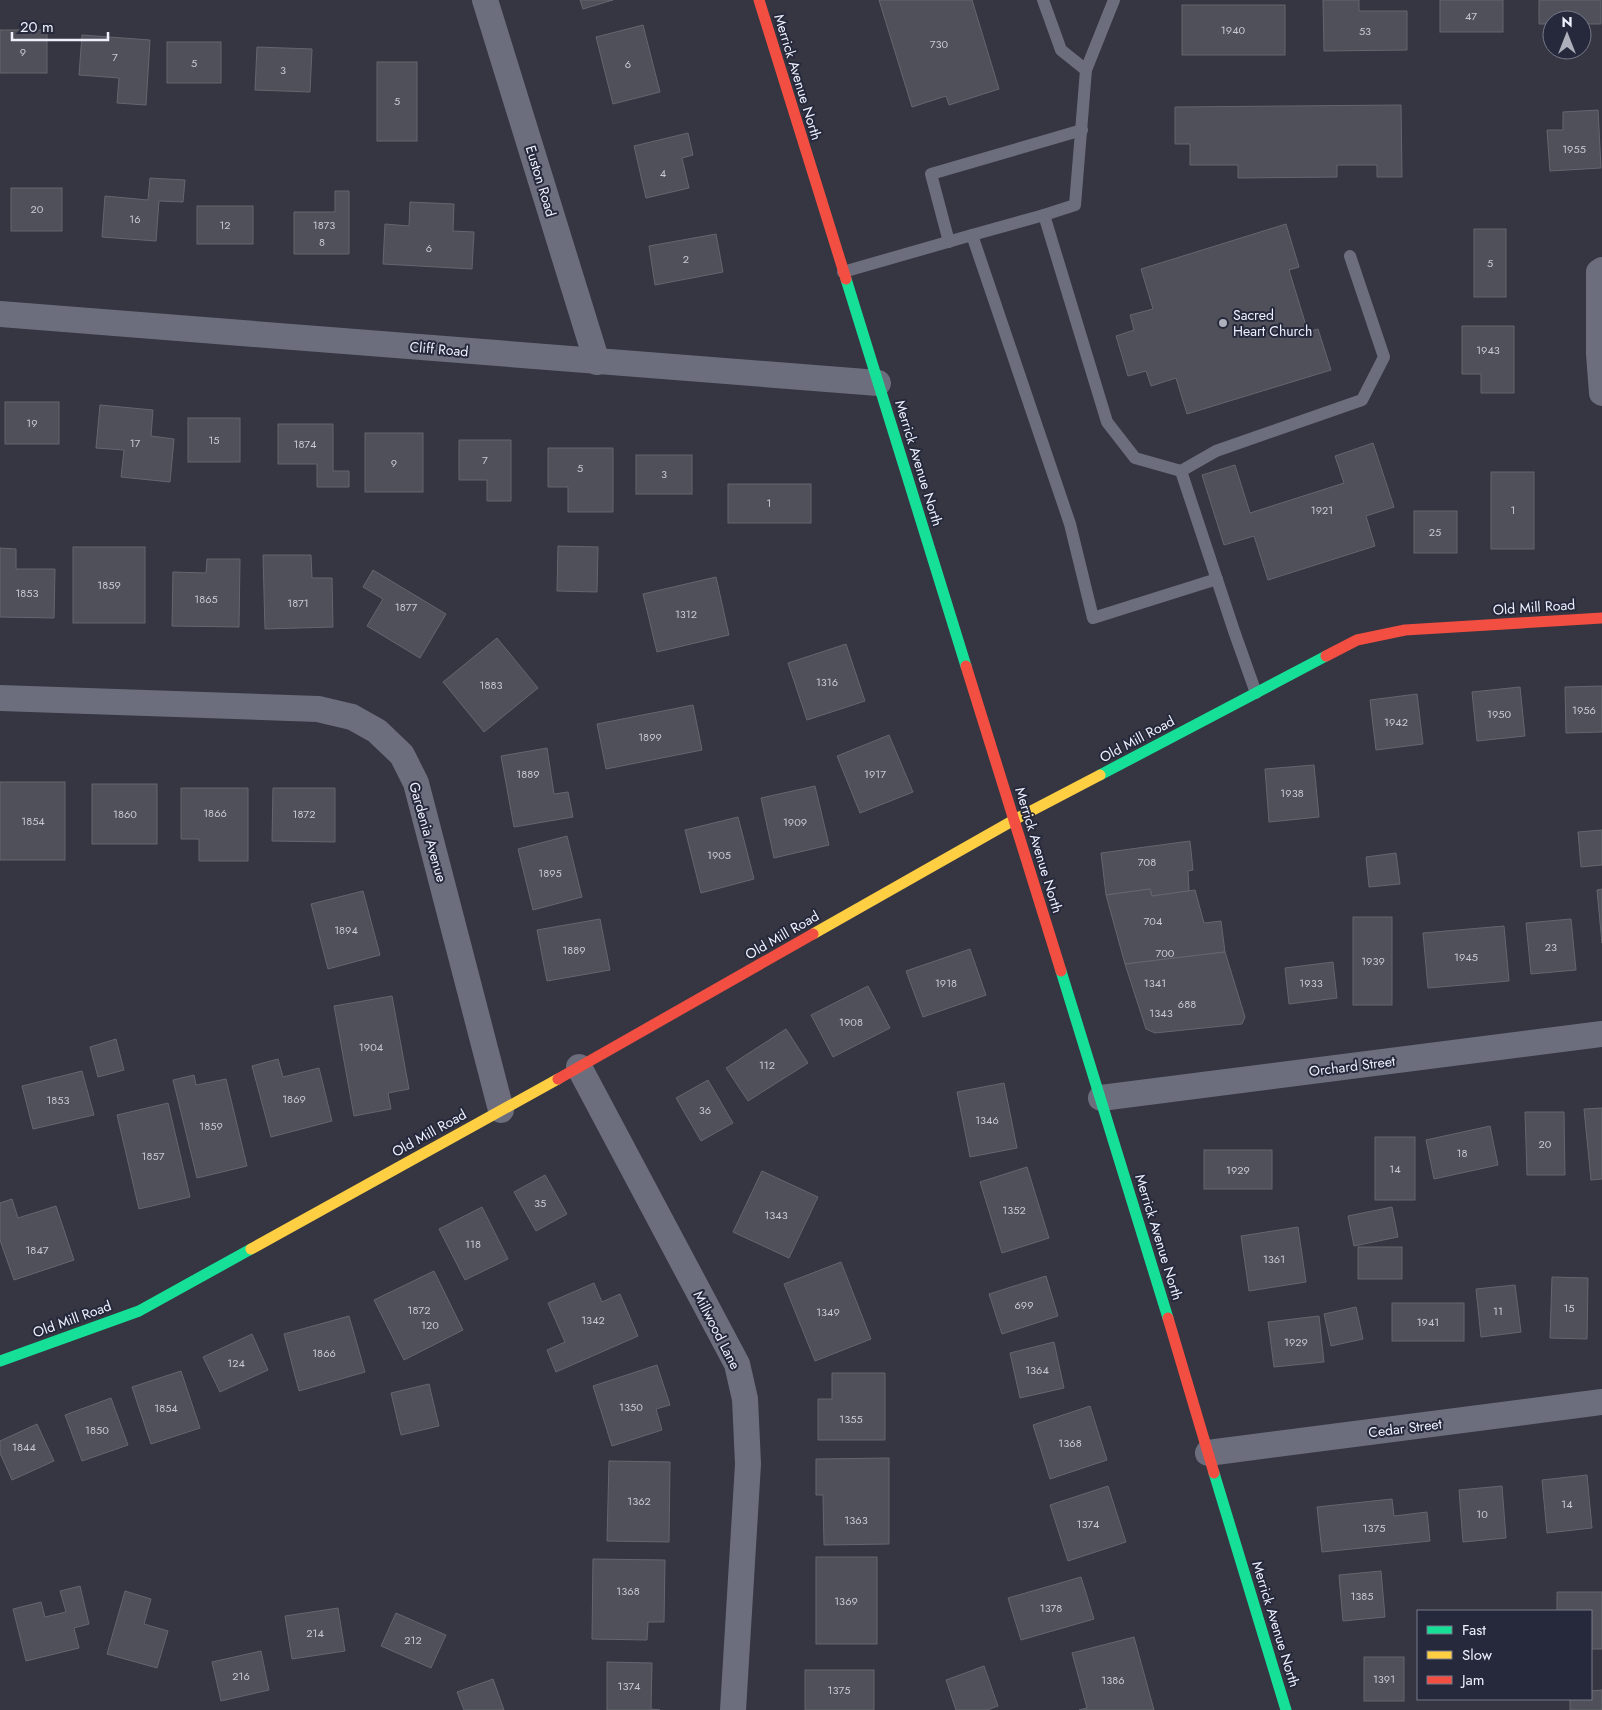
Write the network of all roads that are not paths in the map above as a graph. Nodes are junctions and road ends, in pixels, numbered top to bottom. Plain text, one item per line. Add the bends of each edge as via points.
1 (484, 0) edge
2 (759, 0) edge
3 (1043, 0) edge
4 (1114, 0) edge
5 (1086, 70) junction
6 (1082, 130) junction
7 (1044, 214) junction
8 (972, 235) junction
9 (949, 242) junction
10 (1350, 256) dead end
11 (1602, 270) edge
12 (843, 272) junction
13 (0, 314) edge
14 (597, 362) junction
15 (878, 383) junction
16 (1602, 392) edge
17 (1181, 471) junction
18 (1216, 579) junction
19 (1602, 618) edge
20 (1256, 693) junction
21 (0, 698) edge
22 (1014, 820) junction
23 (1602, 1034) edge
24 (579, 1067) junction
25 (1101, 1098) junction
26 (501, 1110) junction
27 (0, 1361) edge
28 (1602, 1402) edge
29 (1208, 1453) junction
30 (733, 1710) edge
31 (1286, 1710) edge

1 - 14 street, Euston Road
2 - 12 main road, Merrick Avenue North
3 - 5 lane via 1061,50
4 - 5 lane
5 - 6 lane
6 - 7 lane via 1076,206
6 - 9 lane via 931,174
7 - 8 lane
7 - 17 lane via 1107,422 1135,458
8 - 9 lane
8 - 18 lane via 1070,524 1093,618
9 - 12 lane
10 - 17 lane via 1384,357 1362,400 1216,451
11 - 16 street via 1599,272 1599,354
12 - 15 main road, Merrick Avenue North
13 - 14 street, Cliff Road
14 - 15 street, Cliff Road
15 - 22 main road, Merrick Avenue North
17 - 18 lane
18 - 20 lane
19 - 20 main road, Old Mill Road via 1405,630 1357,640
20 - 22 main road, Old Mill Road
21 - 26 street, Gardenia Avenue via 318,710 352,717 377,731 402,755 416,783
22 - 24 main road, Old Mill Road
22 - 25 main road, Merrick Avenue North
23 - 25 street, Orchard Street
24 - 26 main road, Old Mill Road
24 - 30 street, Millwood Lane via 737,1364 745,1399 748,1464
25 - 29 main road, Merrick Avenue North
26 - 27 main road, Old Mill Road via 139,1311
28 - 29 street, Cedar Street
29 - 31 main road, Merrick Avenue North

